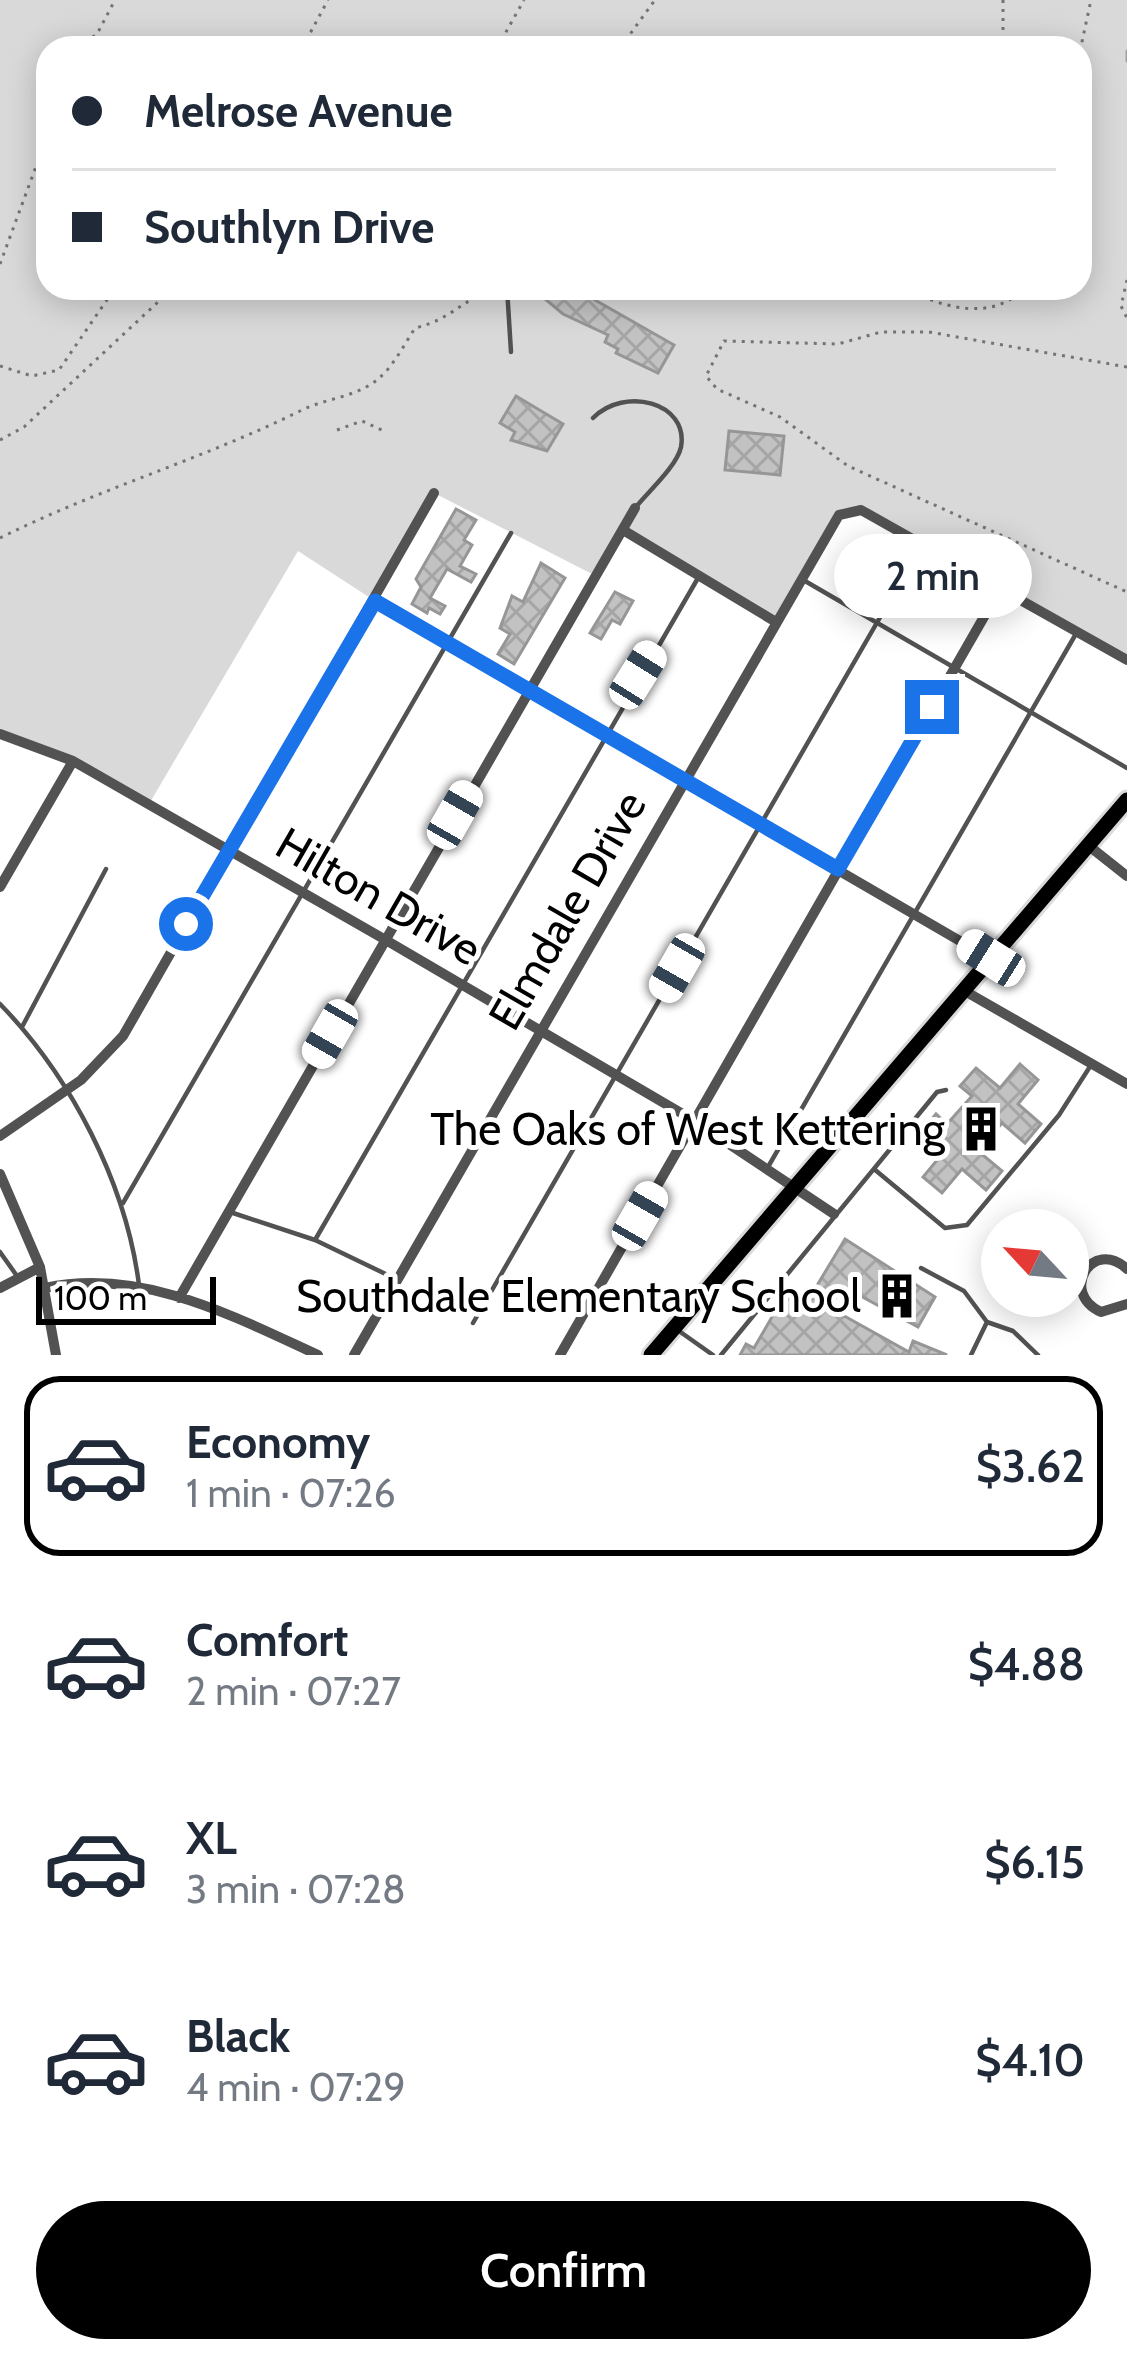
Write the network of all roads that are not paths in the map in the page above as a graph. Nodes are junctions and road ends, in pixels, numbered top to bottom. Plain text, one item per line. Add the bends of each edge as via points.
1 (508, 300) edge
2 (511, 352) dead end
3 (593, 418) dead end
4 (434, 493) dead end
5 (635, 508) joint
6 (623, 530) junction
7 (511, 533) dead end
8 (922, 543) junction
9 (698, 578) junction
10 (800, 579) junction
11 (1000, 589) junction
12 (375, 601) junction
13 (776, 622) junction
14 (877, 622) junction
15 (1077, 632) junction
16 (448, 645) junction
17 (1127, 660) edge
18 (956, 666) junction
19 (526, 690) junction
20 (1031, 710) junction
21 (0, 734) edge
22 (605, 734) junction
23 (73, 761) junction
24 (1127, 768) edge
25 (685, 779) junction
26 (1127, 800) edge
27 (760, 824) junction
28 (1089, 846) junction
29 (228, 850) junction
30 (106, 869) dead end
31 (838, 869) junction
32 (1127, 876) edge
33 (0, 887) edge
34 (304, 894) junction
35 (914, 912) junction
36 (384, 939) junction
37 (991, 958) junction
38 (461, 985) junction
39 (963, 990) junction
40 (0, 1004) edge
41 (22, 1027) junction
42 (539, 1029) junction
43 (1091, 1065) junction
44 (614, 1075) junction
45 (1127, 1084) edge
46 (946, 1090) dead end
47 (66, 1091) junction
48 (693, 1120) junction
49 (0, 1136) edge
50 (768, 1167) junction
51 (874, 1169) junction
52 (0, 1174) edge
53 (796, 1184) junction
54 (123, 1203) junction
55 (227, 1211) junction
56 (834, 1214) junction
57 (315, 1240) junction
58 (0, 1252) edge
59 (40, 1267) junction
60 (921, 1268) dead end
61 (1127, 1269) edge
62 (17, 1276) junction
63 (396, 1279) junction
64 (139, 1287) junction
65 (0, 1288) edge
66 (45, 1288) junction
67 (179, 1298) junction
68 (1127, 1304) edge
69 (987, 1322) junction
70 (473, 1323) dead end
71 (674, 1328) junction
72 (56, 1355) edge
73 (318, 1355) edge
74 (354, 1355) edge
75 (560, 1355) edge
76 (651, 1355) edge
77 (717, 1355) edge
78 (971, 1355) edge
79 (1038, 1355) edge

1 - 2 lane
3 - 5 lane via 613,401 633,398 671,416 678,428 678,454
4 - 12 street
5 - 6 street
6 - 9 street
6 - 19 street
7 - 16 lane
8 - 10 street, Elmdale Drive via 851,509 836,518
8 - 11 street
8 - 14 lane
9 - 13 street
9 - 22 lane
10 - 13 street, Elmdale Drive
10 - 14 lane
11 - 15 street
11 - 18 street
12 - 16 street
12 - 29 street
13 - 25 street, Elmdale Drive
14 - 18 lane
14 - 27 lane
15 - 17 street
15 - 20 lane
16 - 19 street
16 - 34 lane
18 - 20 lane
18 - 31 street
19 - 22 street
19 - 36 street
20 - 24 lane
20 - 35 lane
21 - 23 street, Hilton Drive
22 - 25 street
22 - 38 lane
23 - 29 street, Hilton Drive
23 - 33 street
25 - 27 street
25 - 42 street, Elmdale Drive
26 - 28 main road
27 - 31 street
27 - 44 lane
28 - 32 street
28 - 37 main road
29 - 34 street, Hilton Drive
29 - 47 street via 123,1036
30 - 41 lane
31 - 35 street
31 - 48 street
34 - 36 street, Hilton Drive
34 - 54 lane
35 - 37 street
35 - 50 lane
36 - 38 street, Hilton Drive
36 - 55 street
37 - 39 main road
38 - 42 street, Hilton Drive
38 - 57 lane
39 - 43 street
39 - 53 main road
40 - 41 lane
41 - 47 lane
42 - 44 street, Hilton Drive
42 - 63 street, Elmdale Drive
43 - 45 street
43 - 51 lane via 967,1226 945,1228
44 - 48 street, Hilton Drive
44 - 70 lane
46 - 51 lane
47 - 49 street
47 - 54 lane
48 - 50 street, Hilton Drive
48 - 75 street
50 - 53 street, Hilton Drive
51 - 56 lane
52 - 59 street
53 - 56 street, Hilton Drive
53 - 71 main road
54 - 64 lane
55 - 57 lane
55 - 67 street
56 - 77 lane
57 - 63 lane
58 - 62 lane
59 - 62 street
59 - 66 street
60 - 69 lane via 964,1291
61 - 68 street via 1096,1259 1080,1288 1101,1312
62 - 65 street
63 - 74 street, Elmdale Drive
64 - 66 street via 86,1281
64 - 67 street
66 - 72 street
67 - 73 street
69 - 78 lane
69 - 79 lane via 1013,1331
71 - 76 main road
71 - 77 lane

